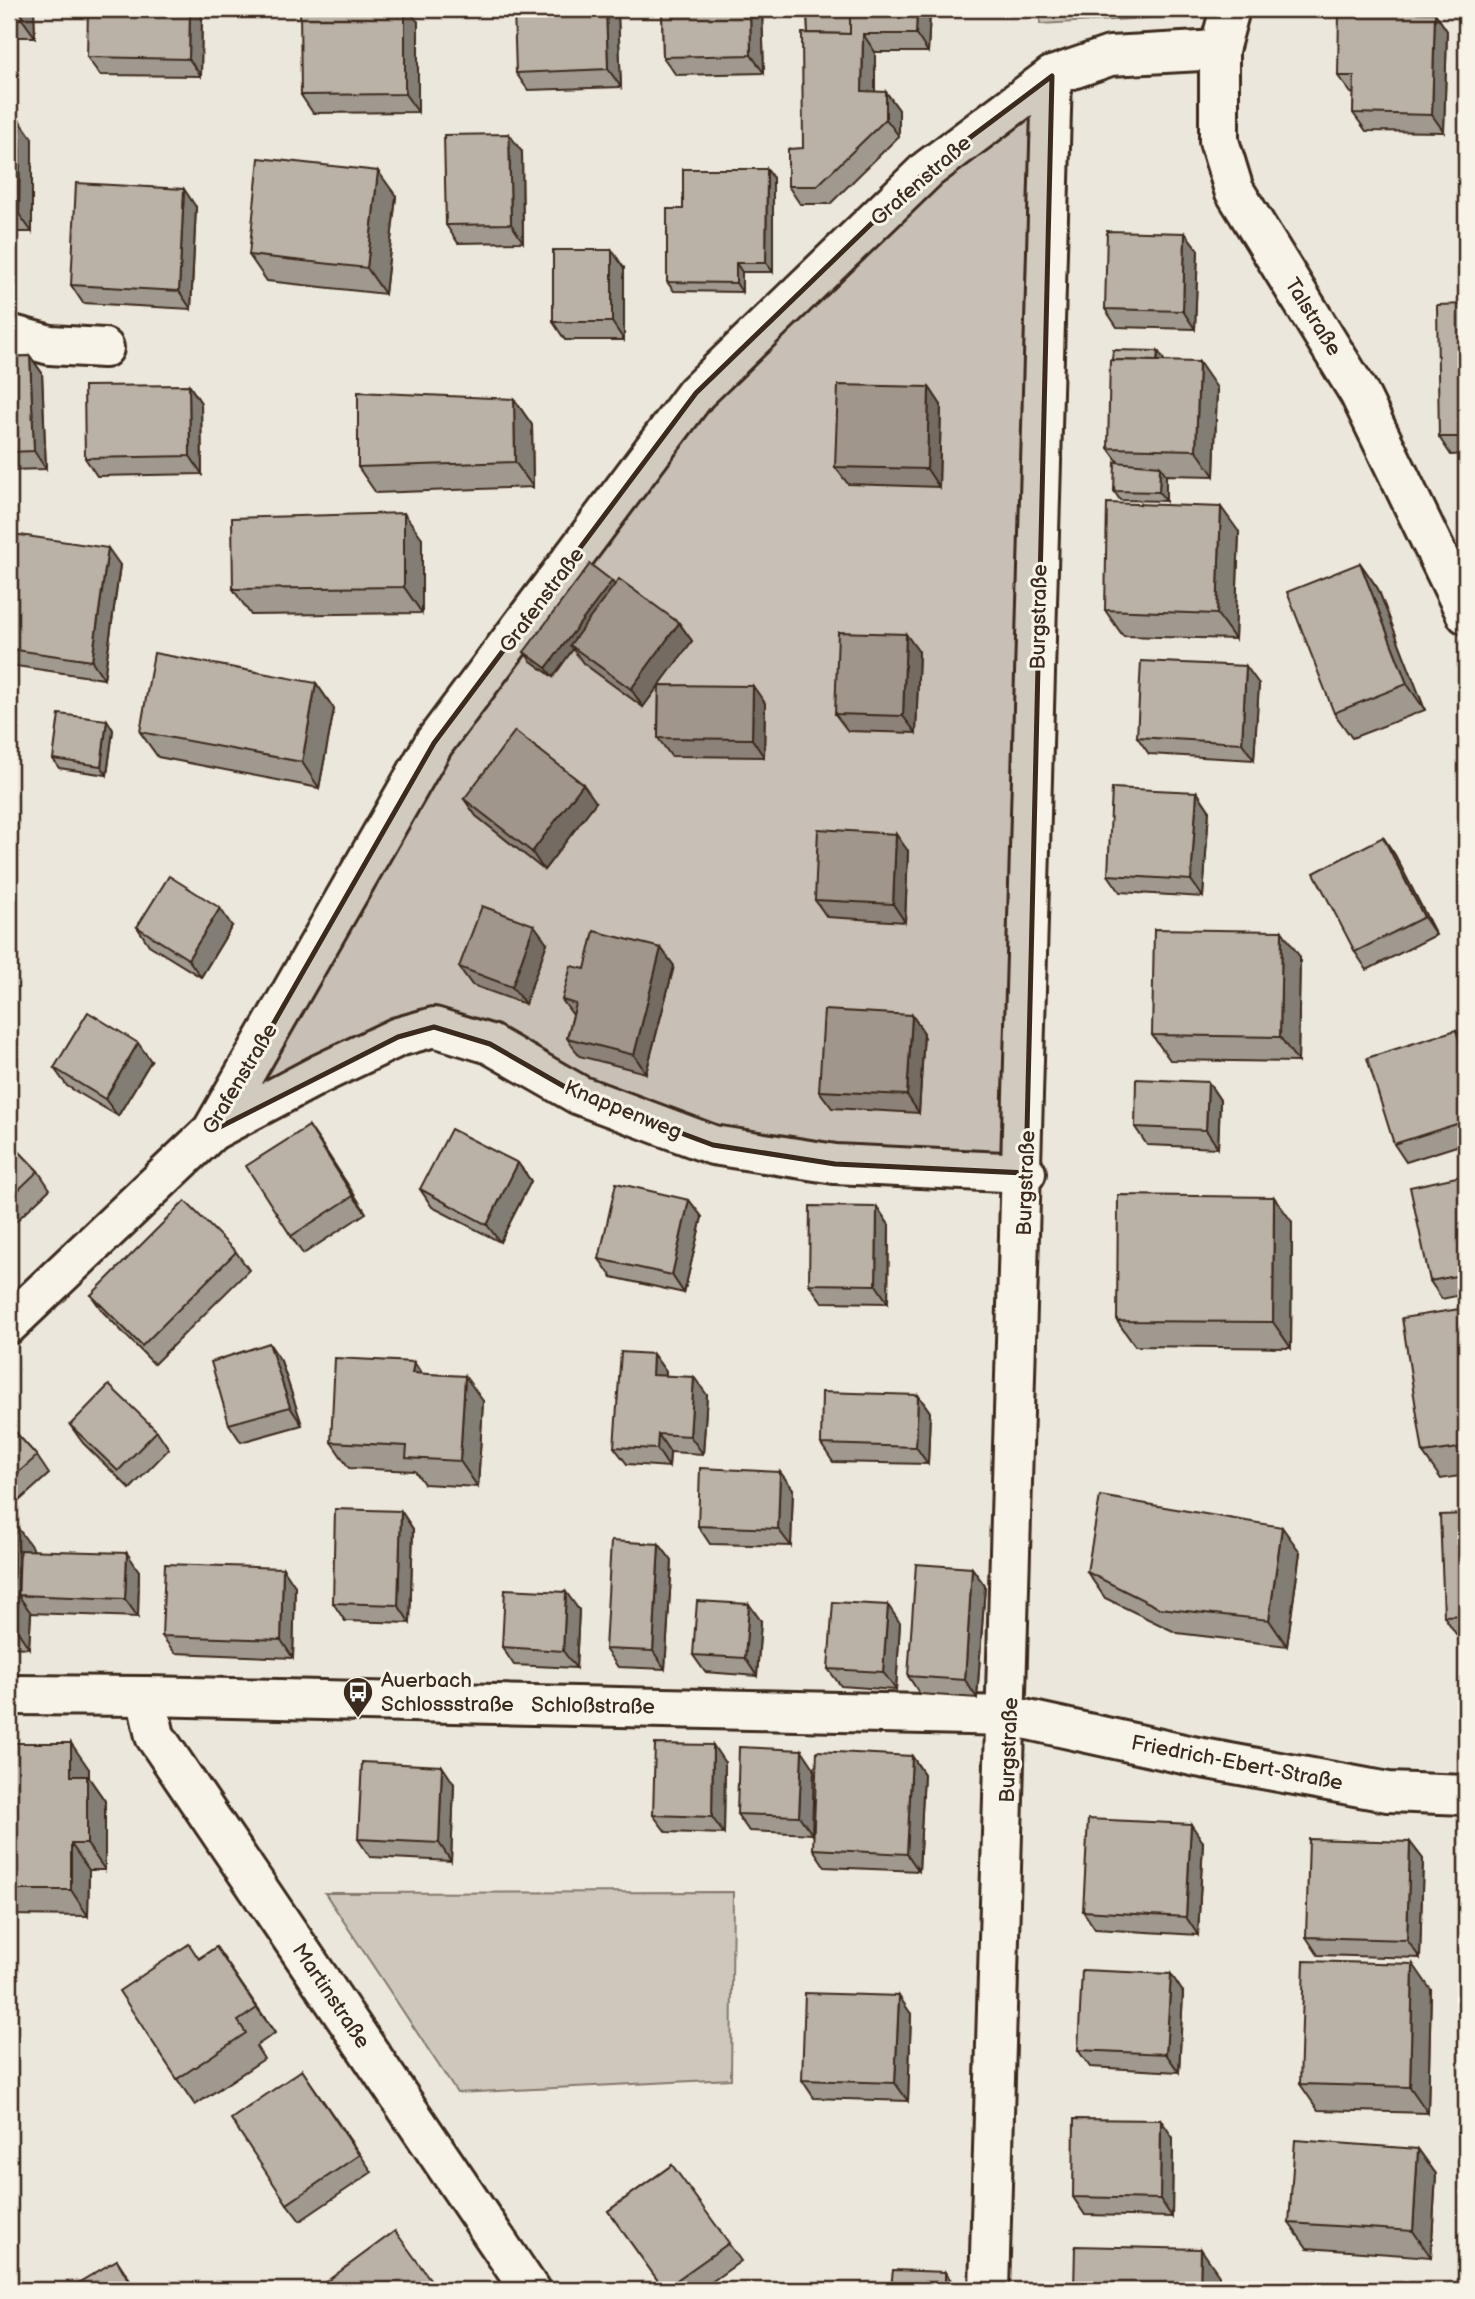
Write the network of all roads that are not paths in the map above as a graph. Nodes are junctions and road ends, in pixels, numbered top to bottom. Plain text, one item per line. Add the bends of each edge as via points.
1 (1230, 9) edge
2 (1219, 50) junction
3 (1052, 76) junction
4 (9, 334) edge
5 (104, 348) dead end
6 (1466, 614) edge
7 (212, 1131) junction
8 (1026, 1173) junction
9 (9, 1324) edge
10 (9, 1695) edge
11 (146, 1696) junction
12 (1010, 1716) junction
13 (1466, 1795) edge
14 (530, 2290) edge
15 (989, 2290) edge

1 - 2 street, Talstraße
2 - 3 street, Grafenstraße via 1110,56
2 - 6 street, Talstraße via 1219,141 1234,190 1359,393
3 - 7 street, Grafenstraße via 928,169 696,393 434,743
3 - 8 street, Burgstraße
4 - 5 street via 50,345
7 - 8 street, Knappenweg via 398,1037 434,1027 490,1044 579,1095 713,1145 835,1164
7 - 9 street, Grafenstraße
8 - 12 street, Burgstraße
10 - 11 street, Schloßstraße
11 - 12 street, Schloßstraße
11 - 14 street, Martinstraße via 155,1736
12 - 13 street, Friedrich-Ebert-Straße via 1388,1792
12 - 15 street, Burgstraße

